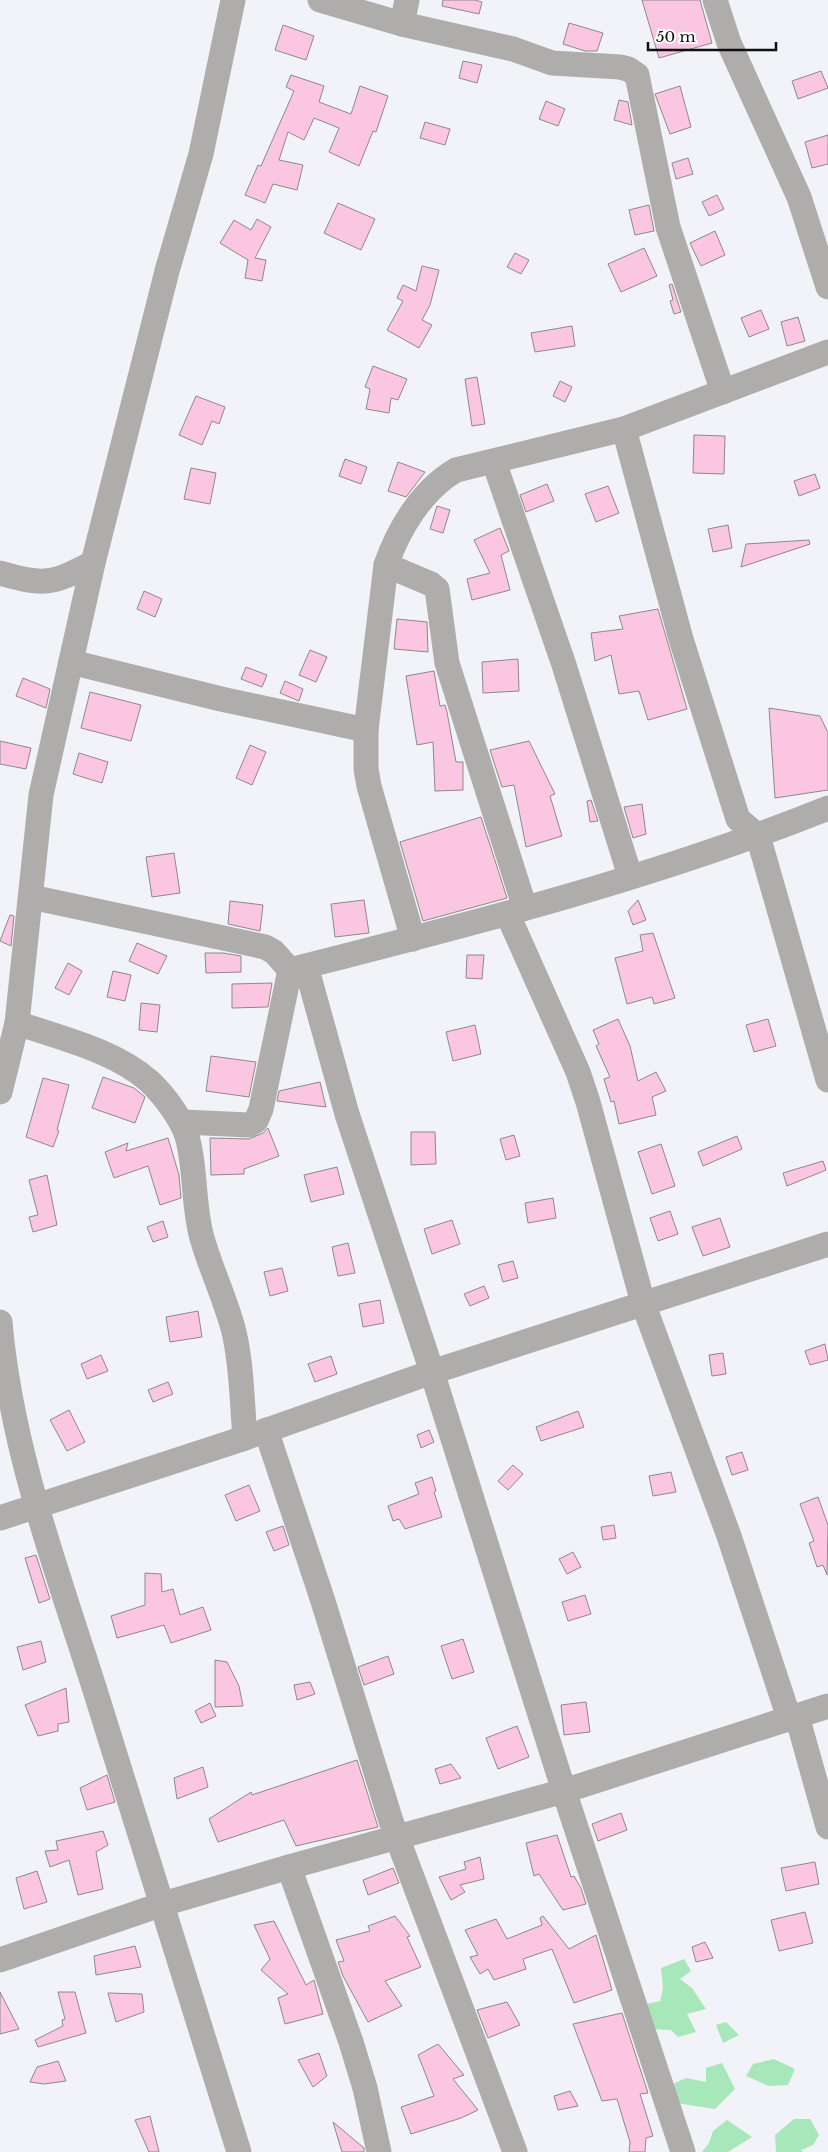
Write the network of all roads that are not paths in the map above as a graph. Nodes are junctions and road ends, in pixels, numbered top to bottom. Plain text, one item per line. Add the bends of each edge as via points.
1 (233, 0) edge
2 (320, 0) edge
3 (407, 0) edge
4 (716, 0) edge
5 (402, 24) junction
6 (828, 287) edge
7 (828, 352) edge
8 (723, 392) junction
9 (624, 430) junction
10 (494, 462) junction
11 (94, 563) junction
12 (386, 565) junction
13 (0, 573) edge
14 (71, 662) junction
15 (366, 730) junction
16 (828, 808) edge
17 (758, 836) junction
18 (630, 876) junction
19 (31, 896) junction
20 (516, 912) junction
21 (413, 939) junction
22 (298, 968) junction
23 (18, 1023) junction
24 (828, 1080) edge
25 (0, 1092) edge
26 (182, 1122) junction
27 (828, 1244) edge
28 (643, 1303) junction
29 (0, 1322) edge
30 (432, 1372) junction
31 (256, 1434) junction
32 (37, 1507) junction
33 (0, 1518) edge
34 (828, 1706) edge
35 (793, 1717) junction
36 (564, 1791) junction
37 (828, 1827) edge
38 (397, 1837) junction
39 (289, 1867) junction
40 (163, 1904) junction
41 (0, 1960) edge
42 (239, 2152) edge
43 (379, 2152) edge
44 (515, 2152) edge
45 (683, 2152) edge

1 - 11 street via 201,154 167,271
2 - 5 street
3 - 5 street
4 - 6 street via 729,43 799,197
5 - 8 street via 513,49 552,63 628,69 637,75 668,227
7 - 8 street
8 - 9 street
9 - 10 street
9 - 17 street via 681,639 738,819
10 - 12 street via 456,470 441,479 411,513
10 - 18 street via 564,665
11 - 13 street via 50,581 30,582
11 - 14 street
12 - 15 street
12 - 20 street via 431,584 437,590 447,662
14 - 15 street
14 - 19 street via 41,794
15 - 21 street via 368,786
16 - 17 street
17 - 18 street
17 - 24 street
18 - 20 street
19 - 22 street via 258,945
19 - 23 street
20 - 21 street
20 - 28 street via 581,1080
21 - 22 street
22 - 26 street via 256,1120 249,1125
22 - 30 street
23 - 25 street
23 - 26 street via 131,1067 150,1082
26 - 31 street via 188,1140 202,1238 233,1330
27 - 28 street
28 - 30 street
28 - 35 street
29 - 32 street via 10,1401
30 - 31 street
30 - 36 street
31 - 32 street
31 - 38 street
32 - 33 street
32 - 40 street
34 - 35 street
35 - 36 street
35 - 37 street
36 - 38 street
36 - 45 street
38 - 39 street
38 - 44 street
39 - 40 street
39 - 43 street via 351,2042
40 - 41 street
40 - 42 street

